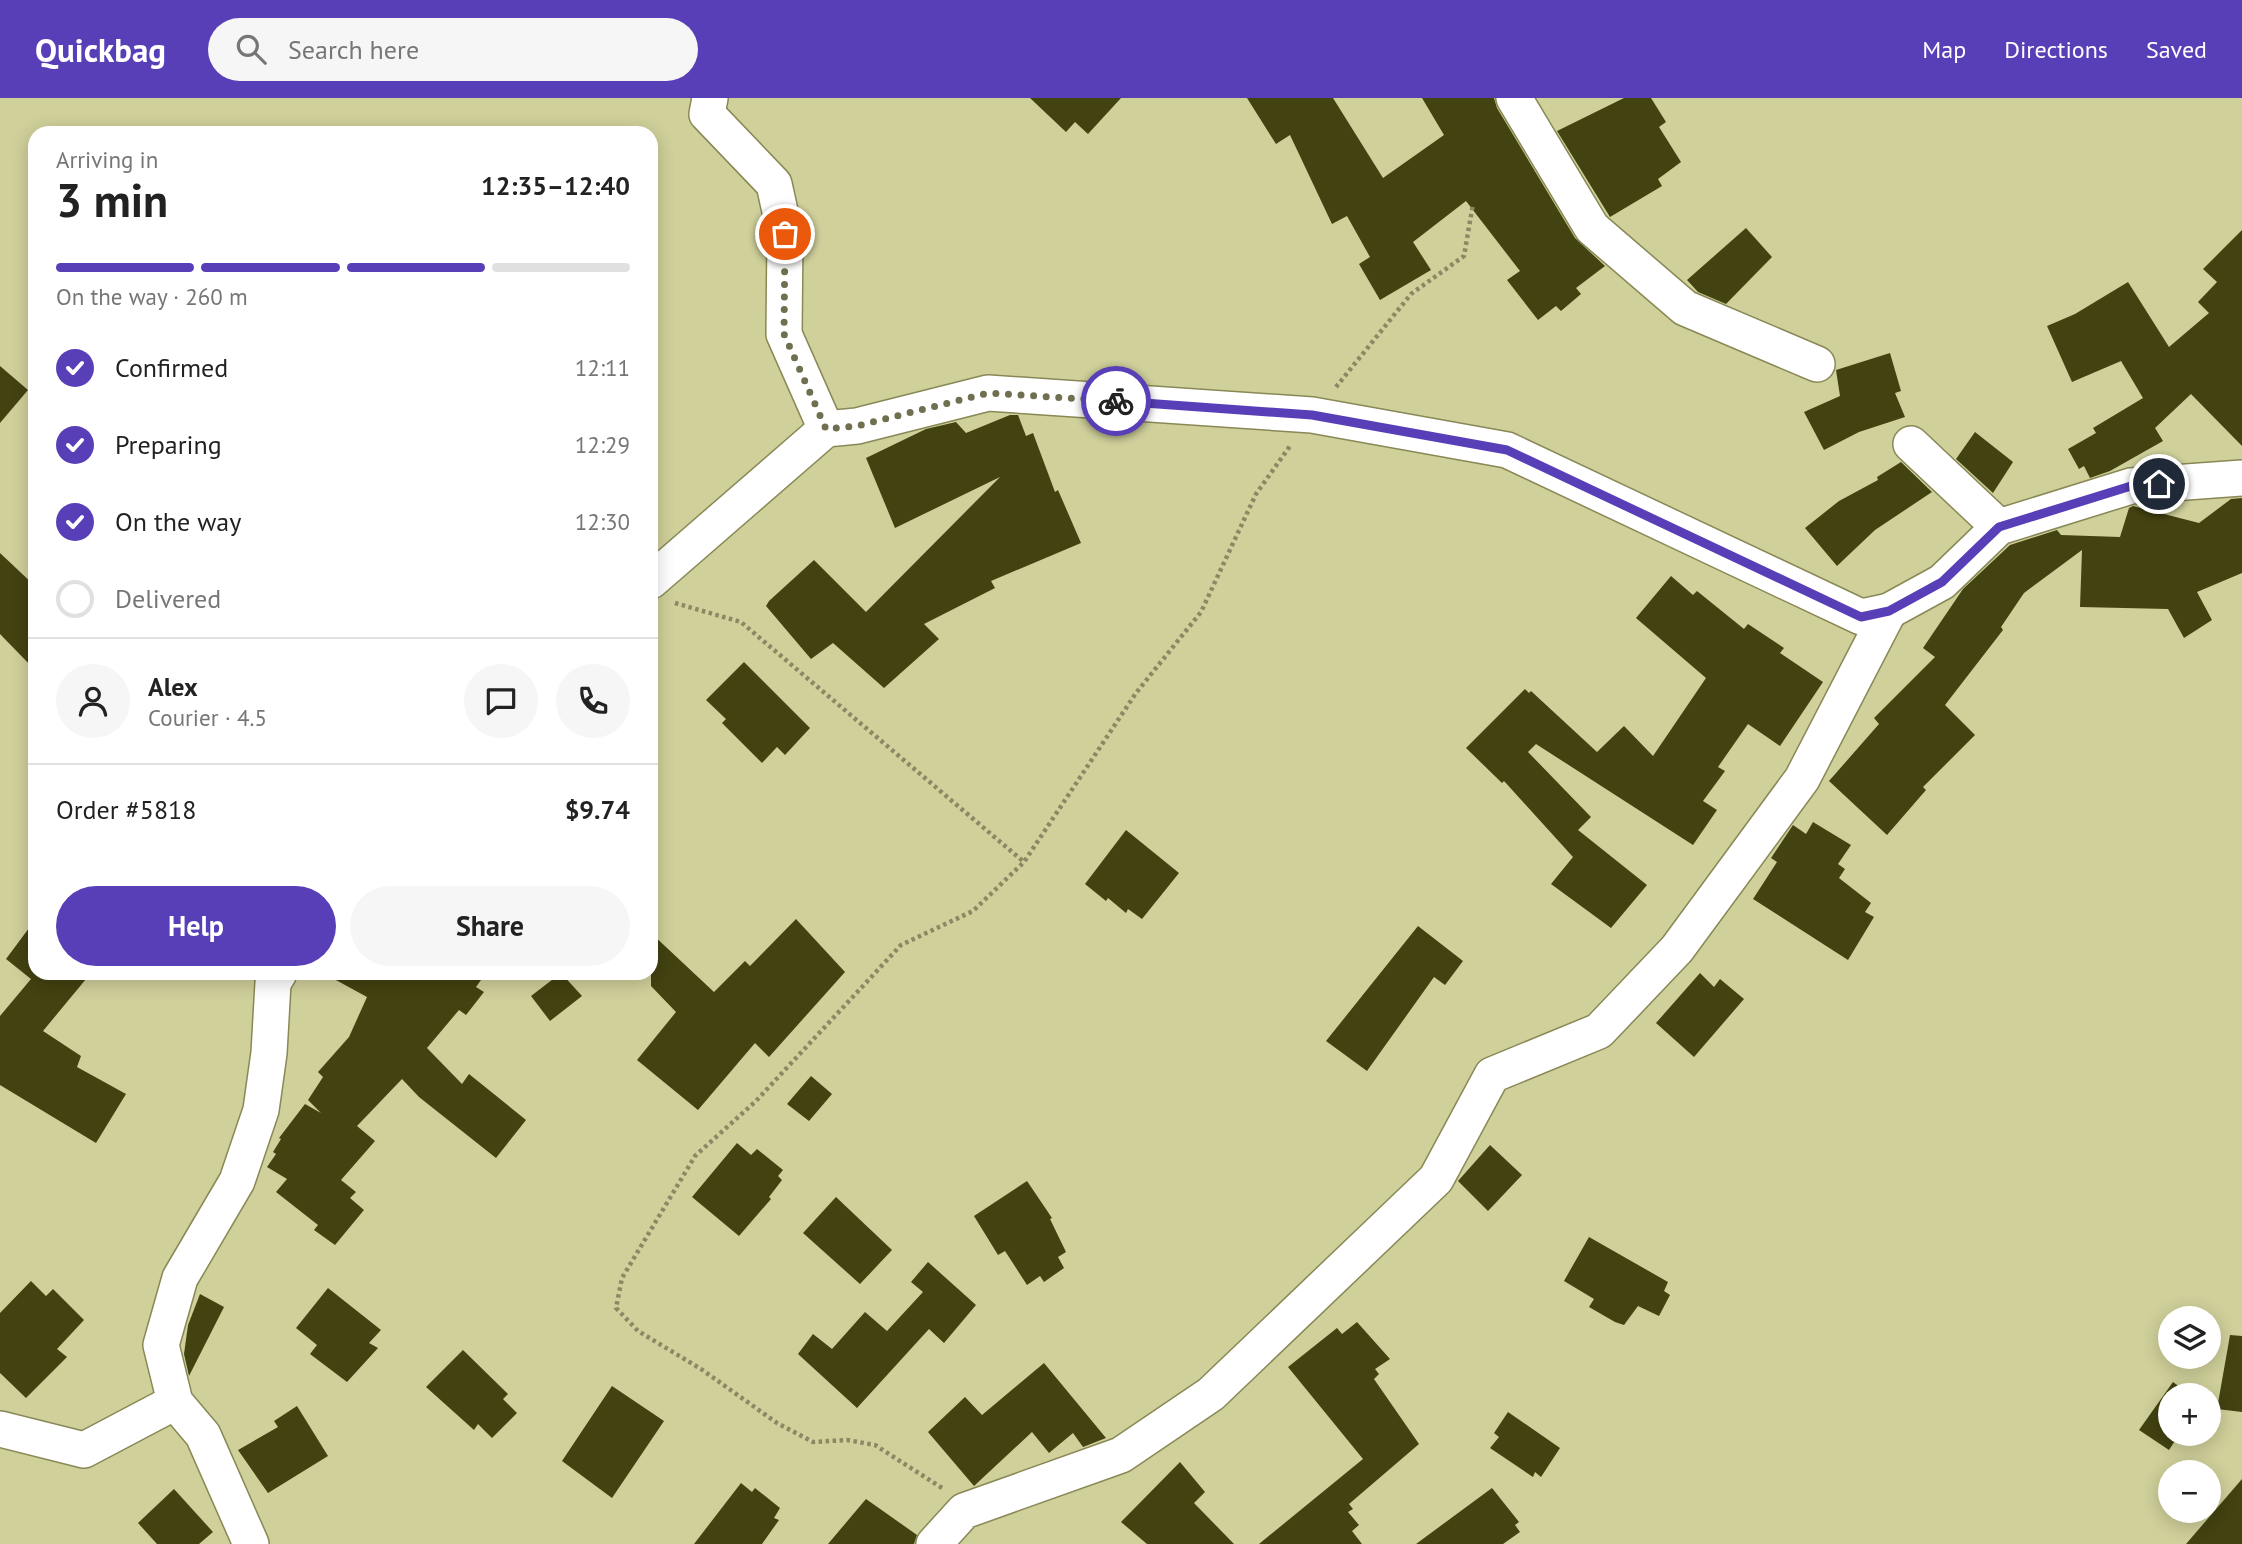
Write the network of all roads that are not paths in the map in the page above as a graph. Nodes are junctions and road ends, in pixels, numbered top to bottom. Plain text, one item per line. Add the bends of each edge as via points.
1 (710, 98) edge
2 (1514, 98) edge
3 (1817, 363) dead end
4 (826, 429) junction
5 (1911, 444) dead end
6 (2242, 478) edge
7 (1999, 527) junction
8 (658, 590) edge
9 (1889, 611) junction
10 (275, 980) edge
11 (175, 1402) junction
12 (0, 1429) edge
13 (251, 1544) edge
14 (934, 1544) edge

1 - 4 street via 707,114 774,184 785,234 784,334
2 - 3 street via 1592,229 1685,308
4 - 8 street
4 - 9 street via 857,426 988,393 1312,415 1507,450 1861,617
5 - 7 street
6 - 7 street via 2131,486
7 - 9 street via 1942,582
9 - 14 street via 1802,779 1677,949 1599,1031 1492,1075 1436,1179 1211,1394 1121,1455 964,1511
10 - 11 street via 261,1110 237,1181 180,1278 161,1345
11 - 12 street via 84,1450
11 - 13 street via 202,1435

